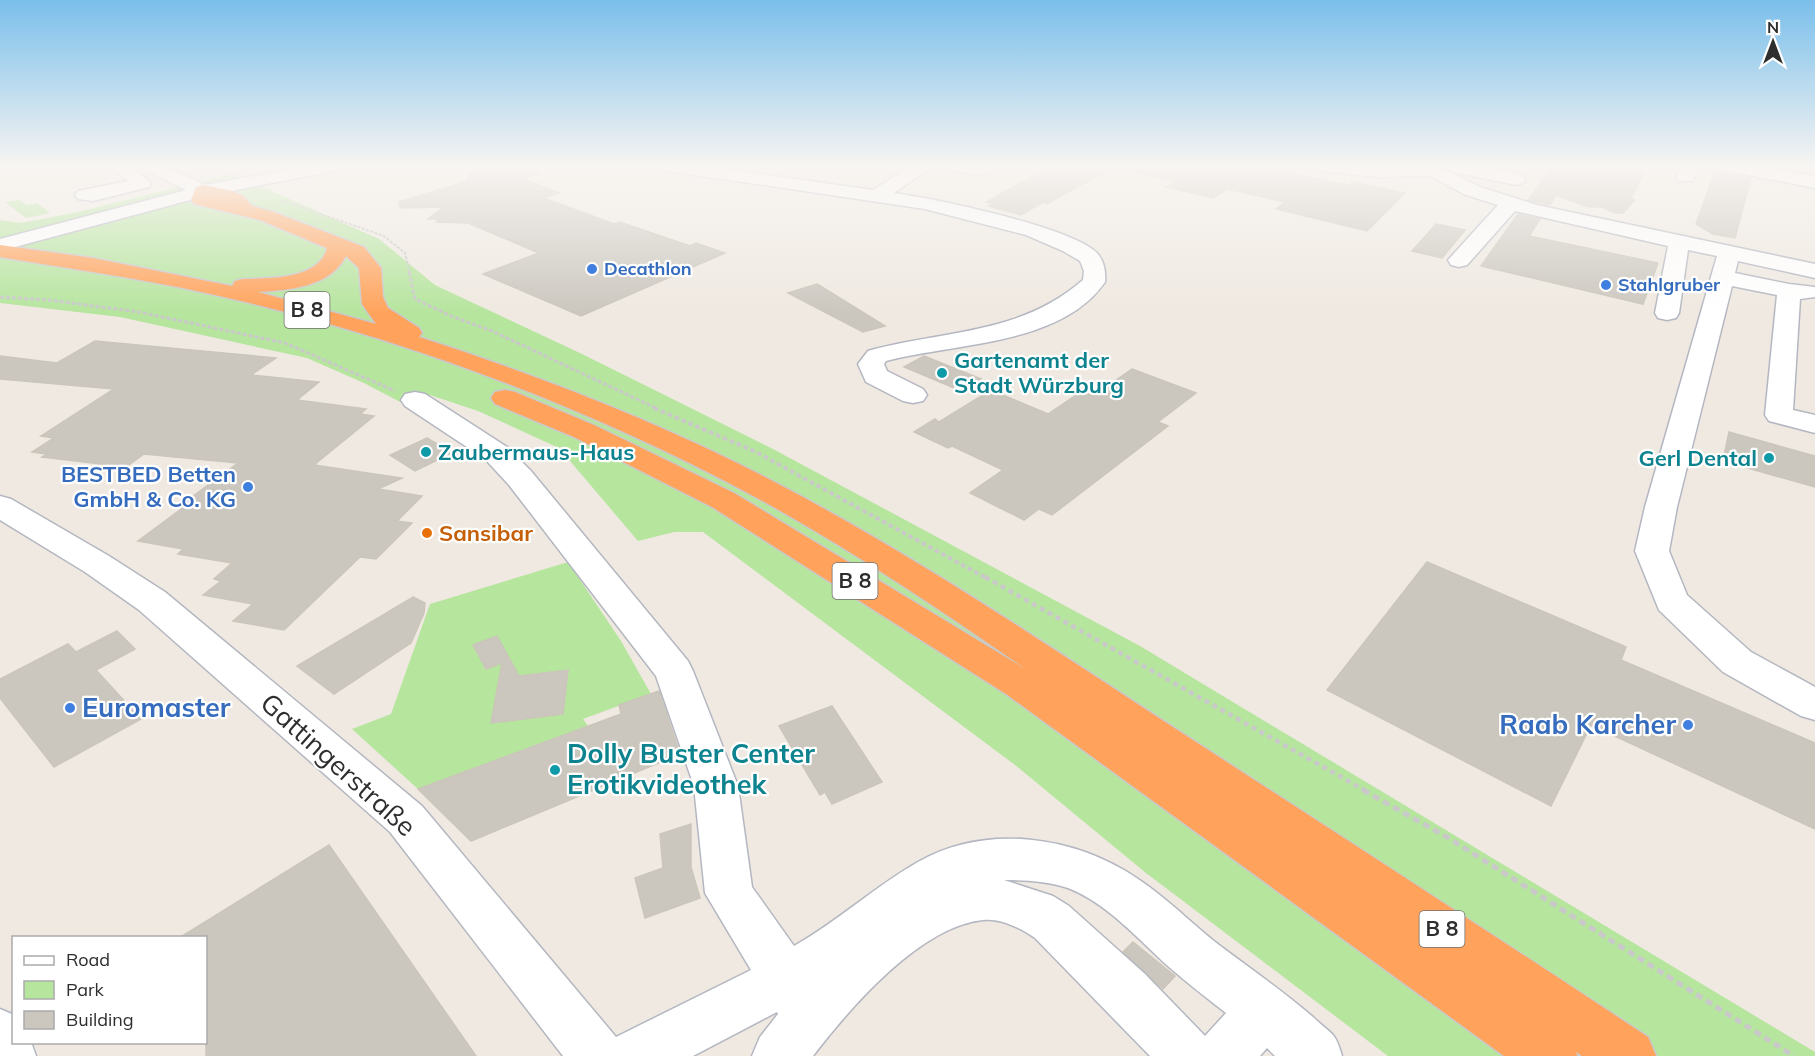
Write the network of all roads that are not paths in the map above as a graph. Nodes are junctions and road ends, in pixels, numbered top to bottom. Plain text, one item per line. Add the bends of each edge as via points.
1 (116, 214) edge
2 (258, 214) edge
3 (969, 214) edge
4 (1500, 214) edge
5 (1556, 214) edge
6 (1680, 242) junction
7 (338, 244) junction
8 (0, 245) edge
9 (0, 251) edge
10 (1458, 260) dead end
11 (1726, 265) junction
12 (0, 266) edge
13 (1815, 271) edge
14 (166, 278) junction
15 (1789, 291) junction
16 (1815, 293) edge
17 (1667, 313) dead end
18 (446, 352) junction
19 (913, 395) dead end
20 (415, 400) road end
21 (1815, 424) edge
22 (0, 506) edge
23 (1815, 705) edge
24 (1265, 1010) junction
25 (791, 1017) edge
26 (0, 1036) edge
27 (9, 1056) edge
28 (597, 1056) edge
29 (636, 1056) edge
30 (1187, 1056) edge
31 (1224, 1056) edge
32 (1315, 1056) edge
33 (1550, 1056) edge
34 (1629, 1056) edge

1 - 8 street
2 - 7 highway
3 - 19 street via 1033,231 1071,246 1089,257 1095,271 1094,282 1074,300 1023,326 878,356 871,364 875,376
4 - 10 street
5 - 6 street
6 - 11 street
6 - 17 street
7 - 14 highway via 335,262 324,270 283,283 242,286
7 - 18 highway via 366,260 372,270 376,310 384,319
9 - 14 highway, B 8
11 - 13 street
11 - 15 street
11 - 23 street via 1652,551 1672,601 1737,662
12 - 33 highway, B 8 via 199,301 366,346 541,412 695,486 1020,684
14 - 18 highway, B 8 via 312,311
15 - 16 street
15 - 21 street via 1779,415
18 - 34 highway, B 8 via 550,391 718,466 859,543 1048,665
20 - 25 street via 496,453 520,478 674,671 716,786 729,893
22 - 28 street, Gattingerstraße via 152,601 406,819
24 - 25 street via 1200,962 1113,888 1077,870 1035,860 997,859 952,868 843,944
24 - 31 street
24 - 32 street
25 - 29 street
25 - 30 street via 894,936 945,906 985,897 1040,914 1151,1016
26 - 27 street

